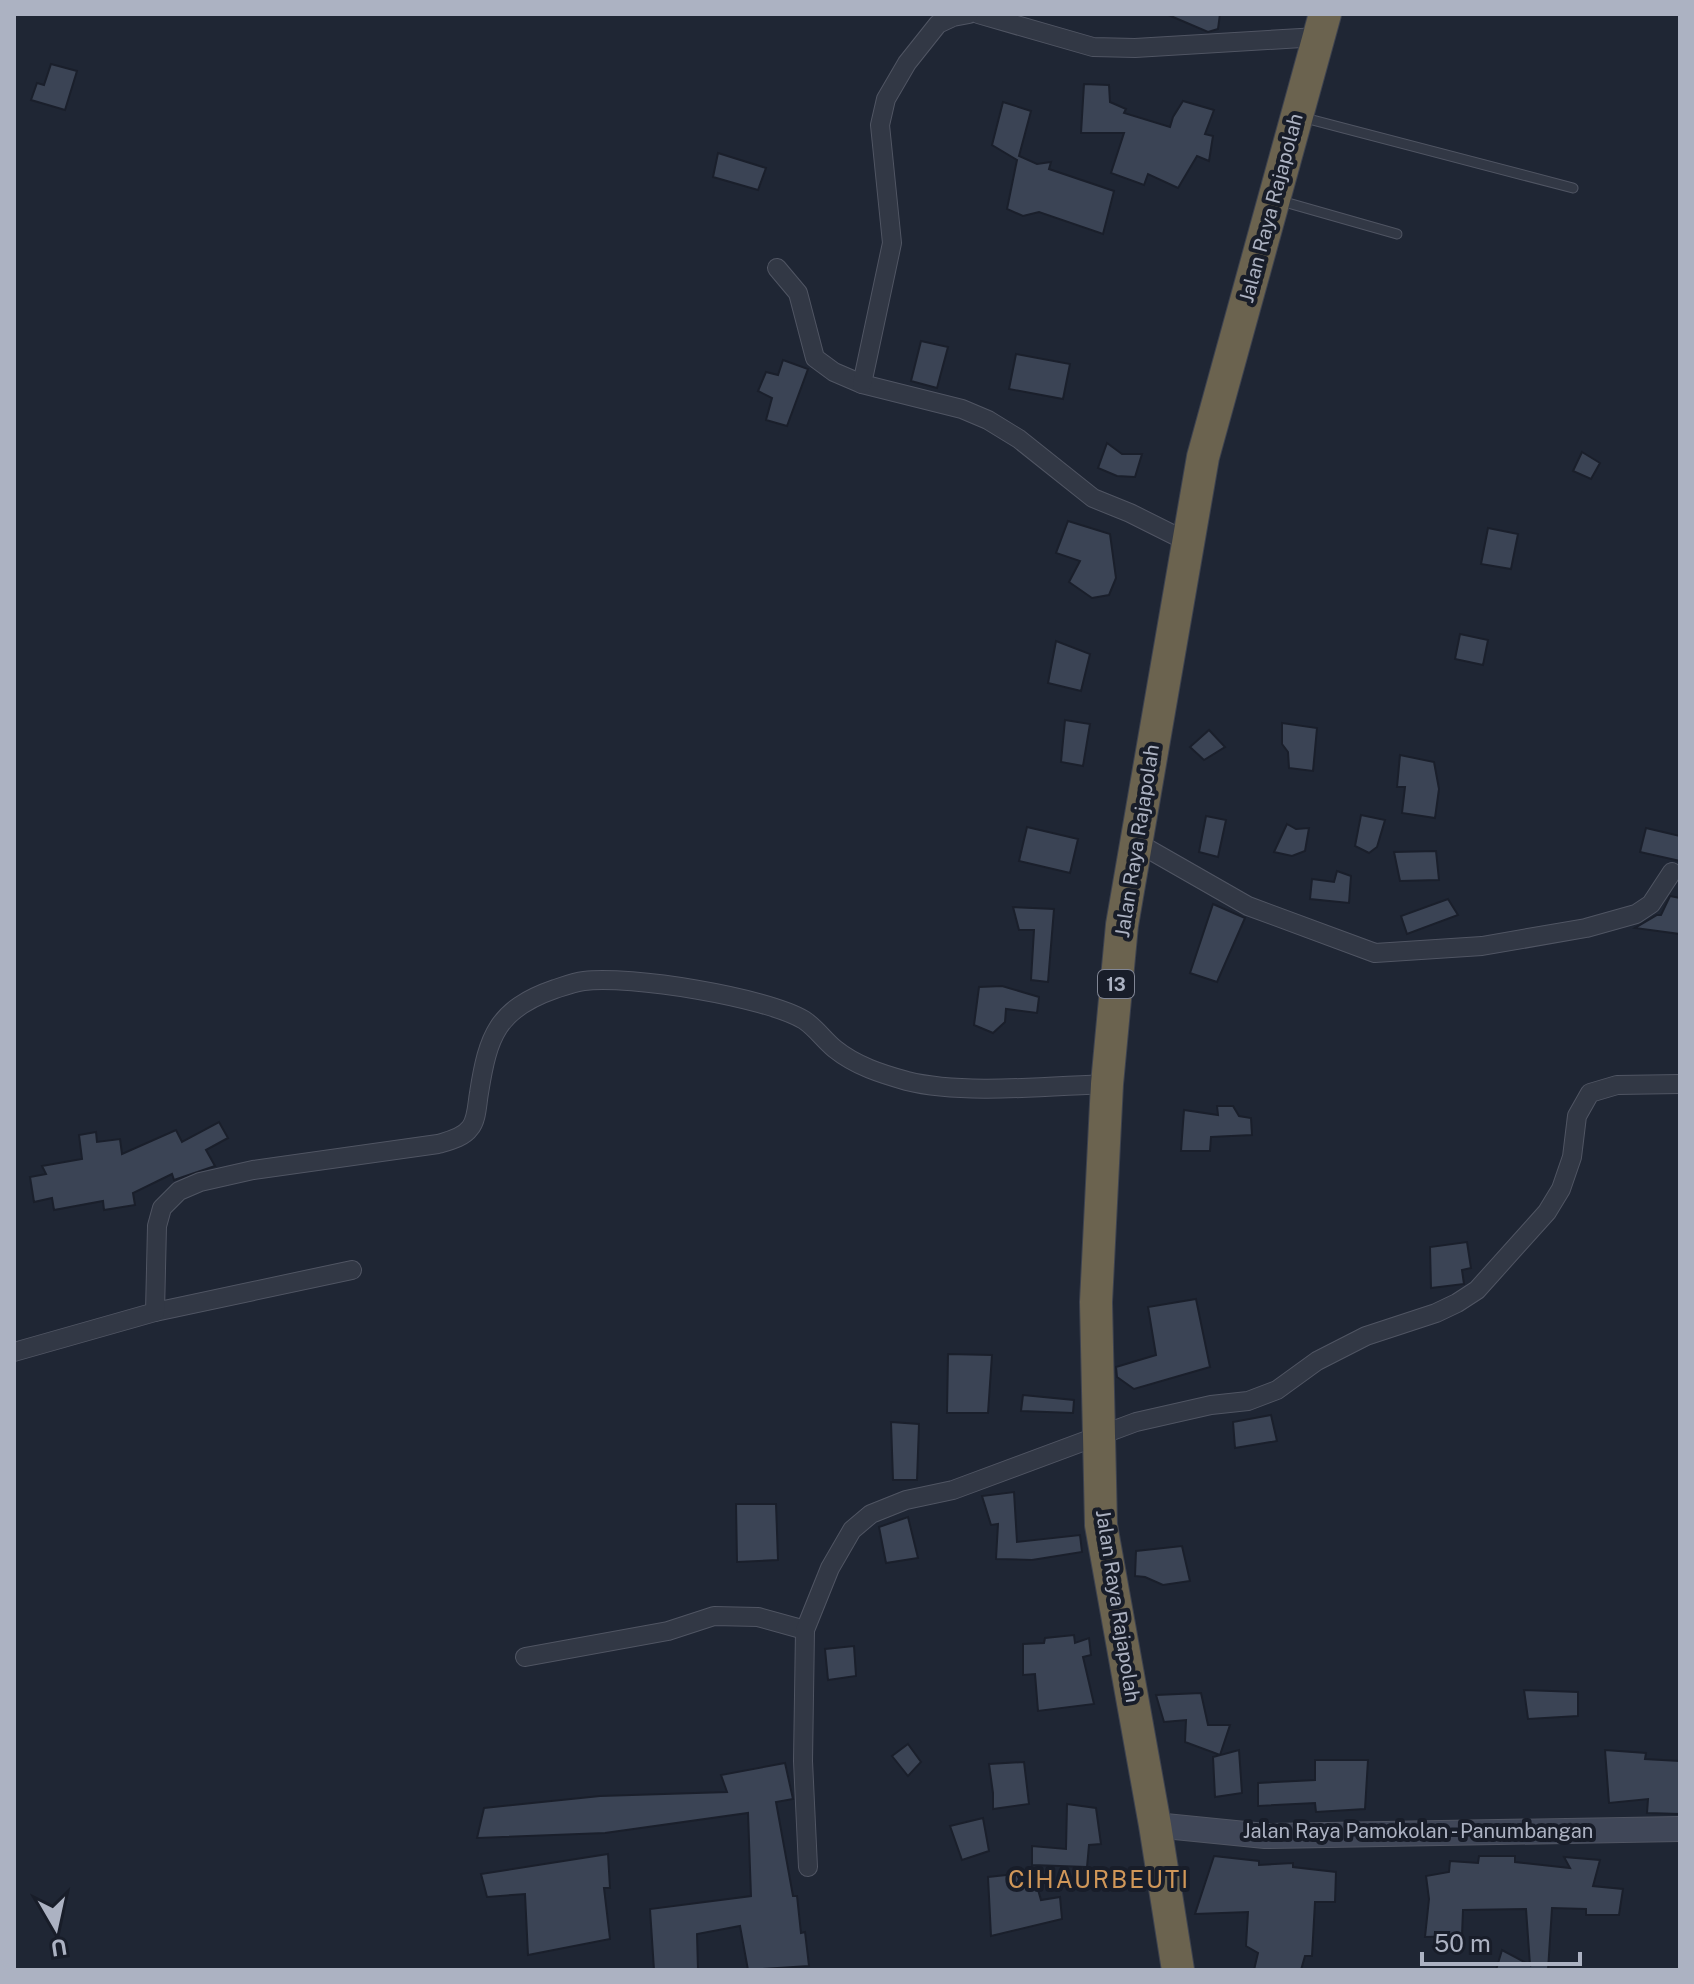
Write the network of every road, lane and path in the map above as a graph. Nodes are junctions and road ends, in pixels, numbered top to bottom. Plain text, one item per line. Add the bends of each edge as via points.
1 (969, 14) edge
2 (978, 14) edge
3 (1322, 25) edge
4 (1297, 116) junction
5 (1573, 188) dead end
6 (1274, 199) junction
7 (1397, 234) dead end
8 (777, 268) dead end
9 (862, 384) junction
10 (1188, 542) junction
11 (1136, 842) junction
12 (1672, 872) dead end
13 (1107, 1084) junction
14 (1680, 1084) edge
15 (352, 1270) dead end
16 (155, 1312) junction
17 (14, 1352) edge
18 (1098, 1435) junction
19 (805, 1630) junction
20 (525, 1657) dead end
21 (1155, 1825) junction
22 (1680, 1829) edge
23 (808, 1867) dead end
24 (1178, 1970) edge

1 - 9 street via 938,24 886,99 880,125 892,243
2 - 3 street via 1093,47 1135,48
3 - 4 highway, Jalan Raya Rajapolah / 13
4 - 5 lane
4 - 6 highway, Jalan Raya Rajapolah / 13
6 - 7 lane
6 - 10 highway, Jalan Raya Rajapolah / 13 via 1203,457
8 - 9 street via 798,293 815,358
9 - 10 street via 988,420 1093,498
10 - 11 highway, Jalan Raya Rajapolah / 13
11 - 12 street via 1248,906 1375,953 1482,946 1586,928 1636,914 1651,904
11 - 13 highway, Jalan Raya Rajapolah / 13 via 1122,925
13 - 16 street via 968,1087 910,1082 863,1067 805,1021 778,1008 630,981 584,981 527,1001 502,1020 488,1044 476,1115 458,1138 253,1170 179,1191 162,1208 157,1226
13 - 18 highway, Jalan Raya Rajapolah / 13 via 1096,1302
14 - 18 street via 1617,1085 1590,1093 1577,1116 1561,1189 1547,1212 1477,1290 1457,1303 1366,1336 1317,1361 1277,1390 1248,1401 1168,1413
15 - 16 street
16 - 17 street
18 - 19 street via 953,1490 871,1514 852,1530 830,1568
18 - 21 highway, Jalan Raya Rajapolah / 13 via 1101,1525
19 - 20 street via 758,1617 714,1616 668,1631
19 - 23 street
21 - 22 main road, Jalan Raya Pamokolan - Panumbangan via 1265,1836
21 - 24 highway, Jalan Raya Rajapolah / 13

